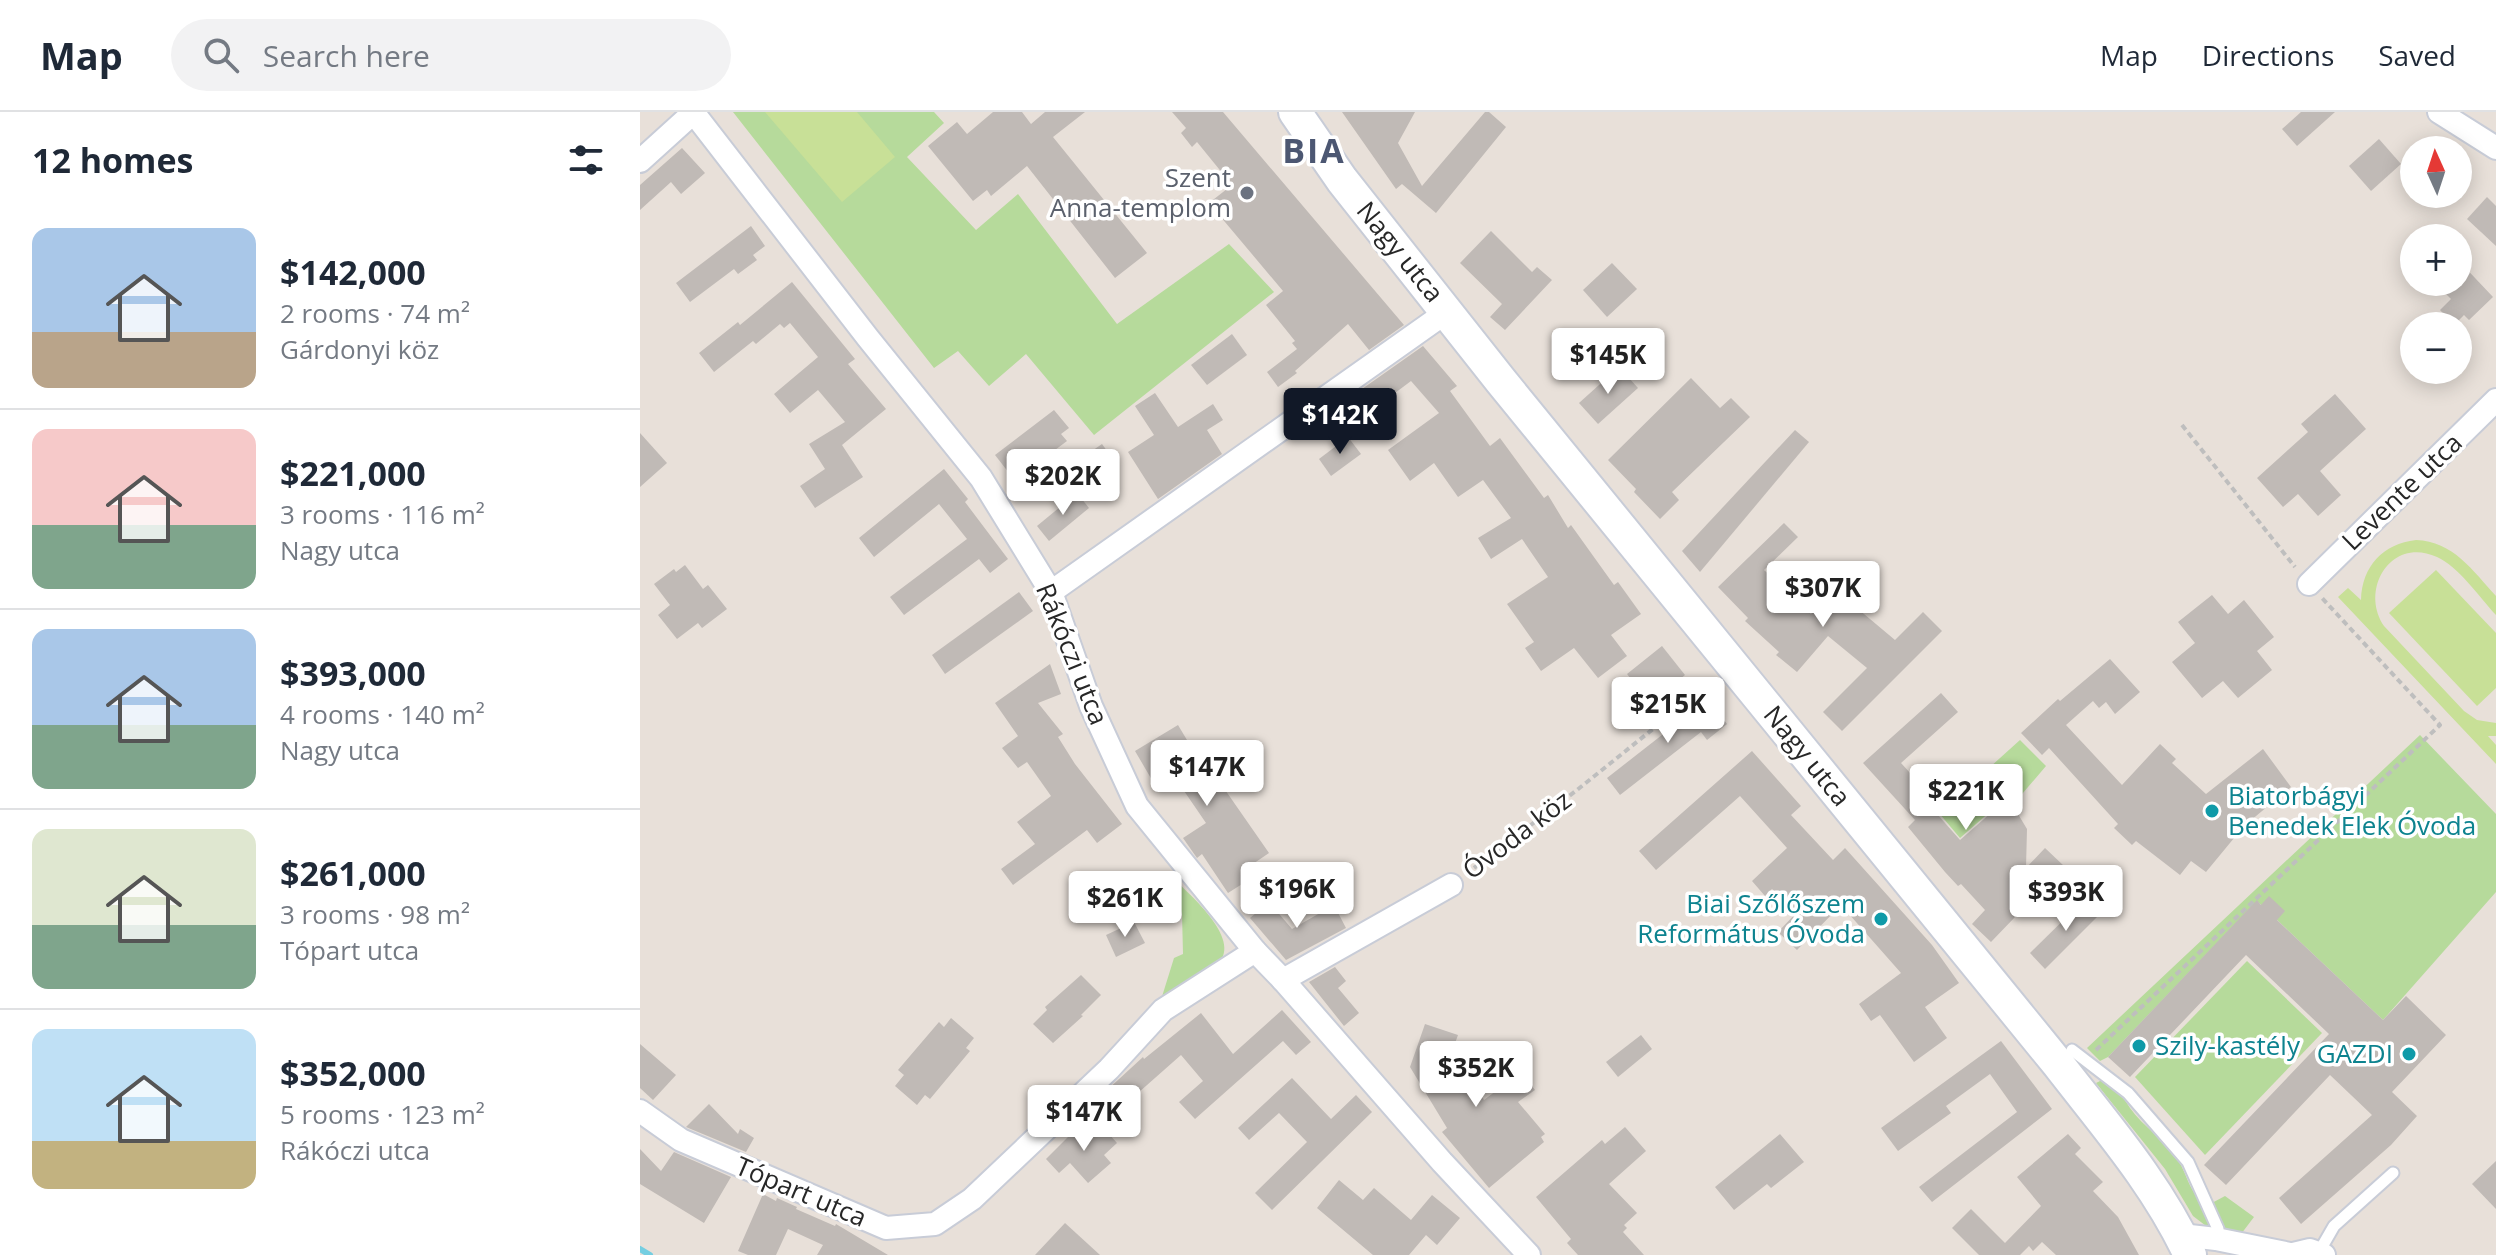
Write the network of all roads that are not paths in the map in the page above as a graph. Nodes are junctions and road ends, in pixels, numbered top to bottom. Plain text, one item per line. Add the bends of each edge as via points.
1 (693, 112) edge
2 (1295, 112) edge
3 (2439, 112) edge
4 (2496, 148) edge
5 (640, 161) edge
6 (1448, 311) junction
7 (2496, 400) edge
8 (2309, 584) road end
9 (1051, 592) junction
10 (1451, 885) road end
11 (1255, 951) junction
12 (1283, 980) junction
13 (2072, 1050) dead end
14 (640, 1111) edge
15 (2393, 1173) dead end
16 (2196, 1243) edge
17 (2322, 1254) edge
18 (1529, 1255) edge
19 (2290, 1255) edge

1 - 5 street
1 - 9 street, Rákóczi utca via 981,478
2 - 6 main road, Nagy utca via 1342,180
3 - 4 street
6 - 9 street
6 - 16 main road, Nagy utca via 2058,1064
7 - 8 street, Levente utca
9 - 11 street, Rákóczi utca via 1091,706 1137,806
10 - 12 street, Óvoda köz
11 - 12 street, Rákóczi utca
11 - 14 street, Tópart utca via 1163,1010 972,1199 935,1224 886,1228 681,1140
12 - 18 street, Rákóczi utca
13 - 16 lane via 2128,1093 2188,1162 2218,1229
15 - 17 lane via 2334,1226
16 - 19 street
17 - 19 street via 2300,1250

